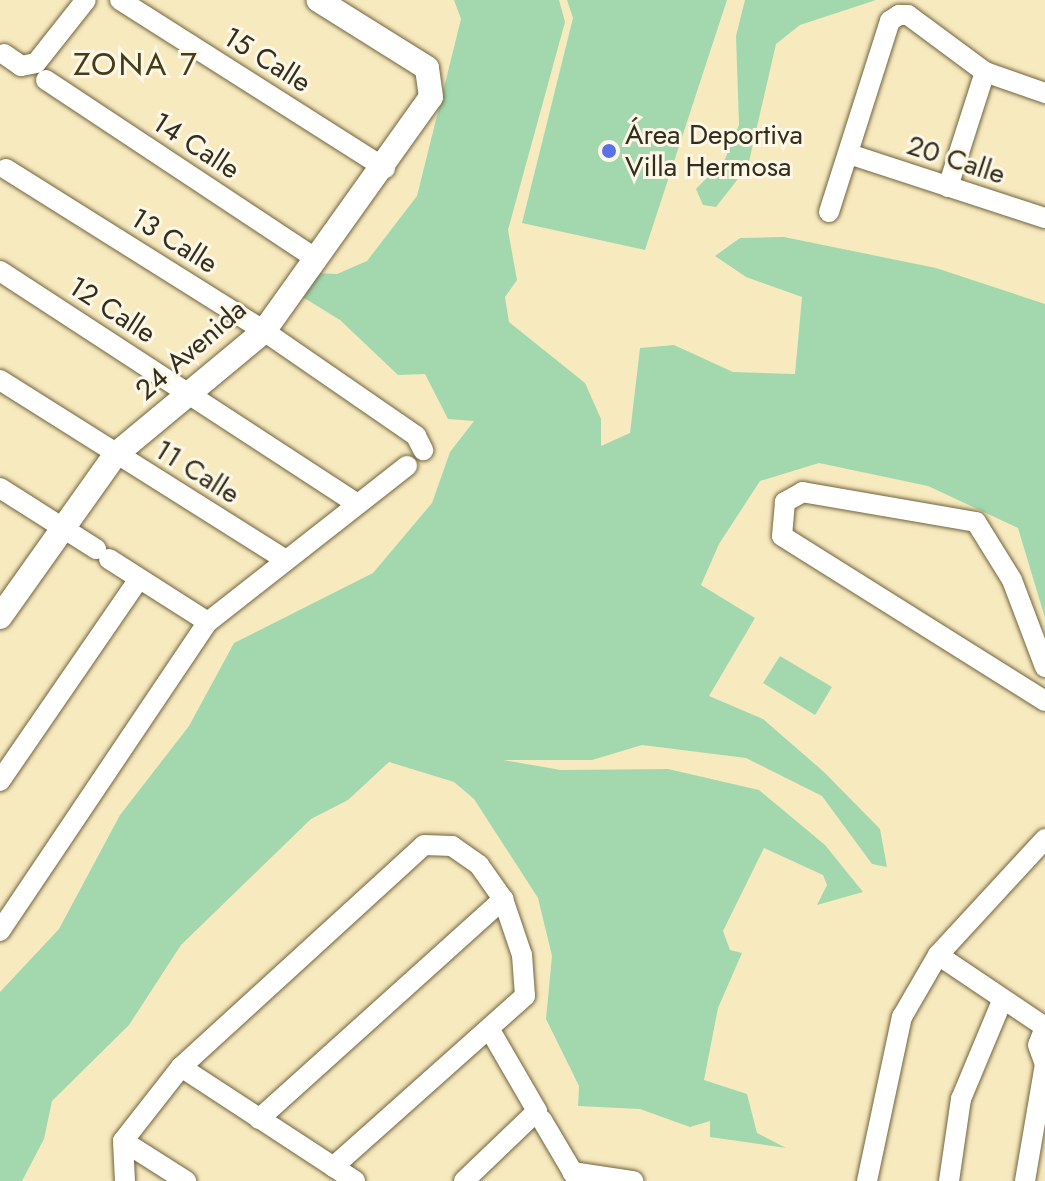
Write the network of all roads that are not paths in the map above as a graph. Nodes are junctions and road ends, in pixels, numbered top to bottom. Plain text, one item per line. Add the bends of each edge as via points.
1 (86, 0) edge
2 (120, 0) edge
3 (318, 0) edge
4 (4, 54) dead end
5 (985, 72) junction
6 (46, 80) dead end
7 (1045, 93) edge
8 (849, 154) junction
9 (385, 168) junction
10 (6, 169) dead end
11 (948, 187) junction
12 (829, 212) dead end
13 (1044, 216) edge
14 (316, 259) junction
15 (0, 271) edge
16 (264, 331) junction
17 (0, 380) edge
18 (189, 393) junction
19 (423, 450) dead end
20 (116, 454) junction
21 (407, 466) dead end
22 (0, 488) edge
23 (354, 502) junction
24 (63, 527) junction
25 (283, 558) junction
26 (139, 579) junction
27 (4, 602) edge
28 (208, 622) junction
29 (1045, 667) edge
30 (1045, 701) edge
31 (0, 781) edge
32 (1045, 839) edge
33 (503, 899) junction
34 (0, 931) edge
35 (938, 955) junction
36 (1002, 1001) junction
37 (490, 1030) junction
38 (1045, 1064) edge
39 (181, 1067) junction
40 (1043, 1092) edge
41 (259, 1119) junction
42 (542, 1120) dead end
43 (123, 1141) junction
44 (1037, 1145) edge
45 (333, 1167) junction
46 (583, 1177) edge
47 (125, 1181) edge
48 (186, 1181) edge
49 (355, 1181) edge
50 (464, 1181) edge
51 (633, 1181) edge
52 (867, 1181) edge
53 (949, 1181) edge
54 (1025, 1181) edge

1 - 4 street via 36,63 21,66
2 - 9 street, 15 Calle
3 - 9 main road, 24 Avenida via 427,68 432,79 431,97
5 - 7 street
5 - 8 street via 908,15 890,21
5 - 11 street
6 - 14 street, 14 Calle
8 - 11 street, 20 Calle
8 - 12 street
9 - 14 main road, 24 Avenida
10 - 16 street, 13 Calle
11 - 13 street, 20 Calle
14 - 16 main road, 24 Avenida
15 - 18 street, 12 Calle
16 - 18 main road, 24 Avenida
16 - 19 street, 13 Calle via 416,436
17 - 20 street, 11 Calle
18 - 20 main road, 24 Avenida
18 - 23 street, 12 Calle
20 - 24 main road, 24 Avenida
20 - 25 street, 11 Calle
21 - 23 street
22 - 24 street
23 - 25 street
24 - 26 street
24 - 27 main road, 24 Avenida
25 - 28 street
26 - 28 street
26 - 31 street
28 - 34 street
29 - 30 street via 1012,580 976,522 803,492 785,502 782,536
32 - 35 street
33 - 37 street via 522,955 525,996
33 - 39 street via 464,853 424,845
33 - 41 street
35 - 36 street
35 - 52 street via 902,1017
36 - 38 street via 1045,1027 1038,1045
36 - 53 street via 965,1087
37 - 45 street
37 - 50 street via 537,1111
38 - 40 street
39 - 41 street
39 - 43 street
40 - 44 street
41 - 45 street
42 - 46 street
43 - 47 street
43 - 48 street
44 - 54 street
45 - 49 street
46 - 51 street

